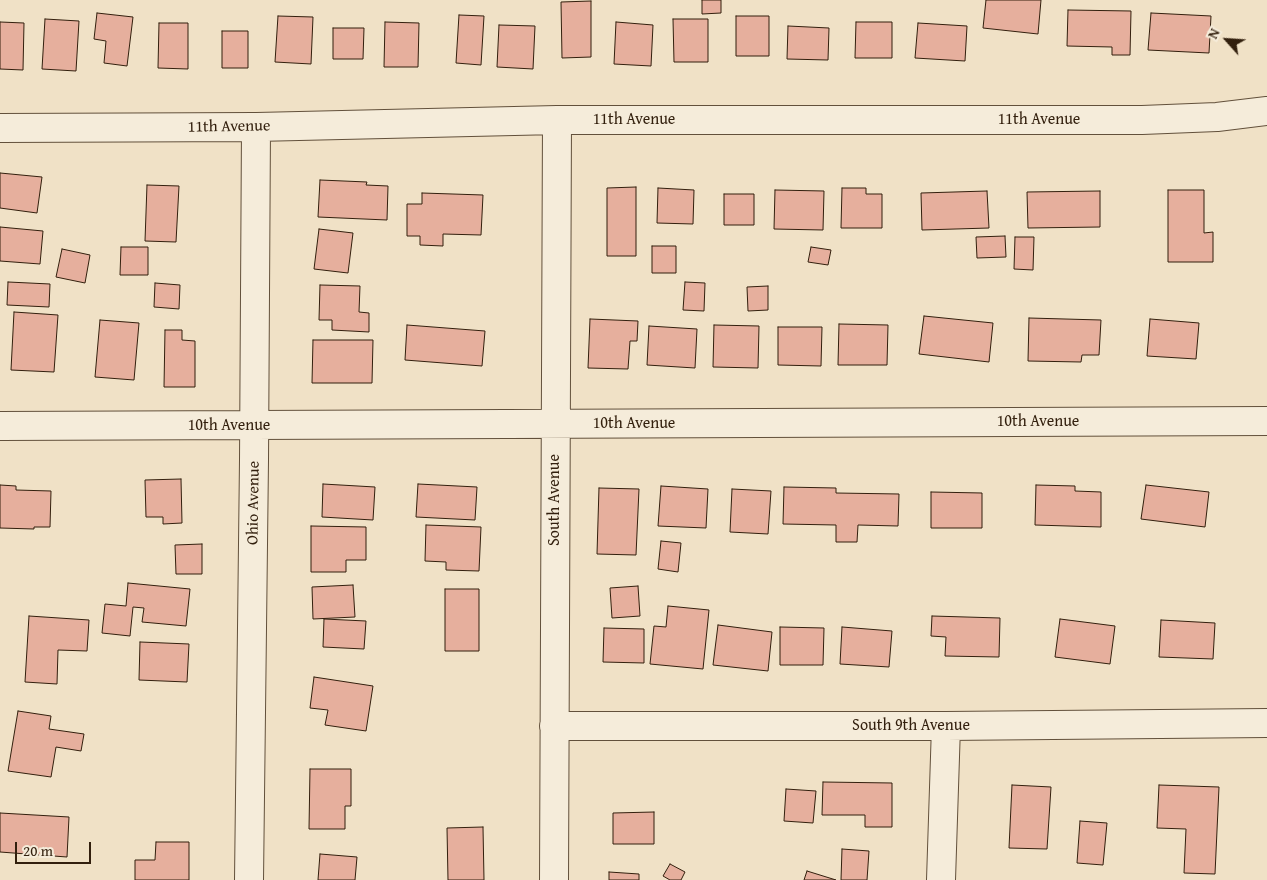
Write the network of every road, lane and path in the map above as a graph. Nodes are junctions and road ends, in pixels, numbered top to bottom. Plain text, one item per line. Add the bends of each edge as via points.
1 (1267, 111) edge
2 (557, 120) junction
3 (256, 126) junction
4 (0, 128) edge
5 (1267, 421) edge
6 (556, 424) junction
7 (0, 426) edge
8 (254, 426) junction
9 (1267, 723) edge
10 (554, 726) junction
11 (946, 726) junction
12 (249, 880) edge
13 (554, 880) edge
14 (941, 880) edge

1 - 2 street, 11th Avenue via 1142,120
2 - 3 street, 11th Avenue
2 - 6 street, South Avenue
3 - 4 street, 11th Avenue
3 - 8 street, Ohio Avenue
5 - 6 street, 10th Avenue
6 - 8 street, 10th Avenue
6 - 10 street, South Avenue
7 - 8 street, 10th Avenue
8 - 12 street, Ohio Avenue
9 - 11 street, South 9th Avenue
10 - 11 street, South 9th Avenue
10 - 13 street, South Avenue
11 - 14 street

